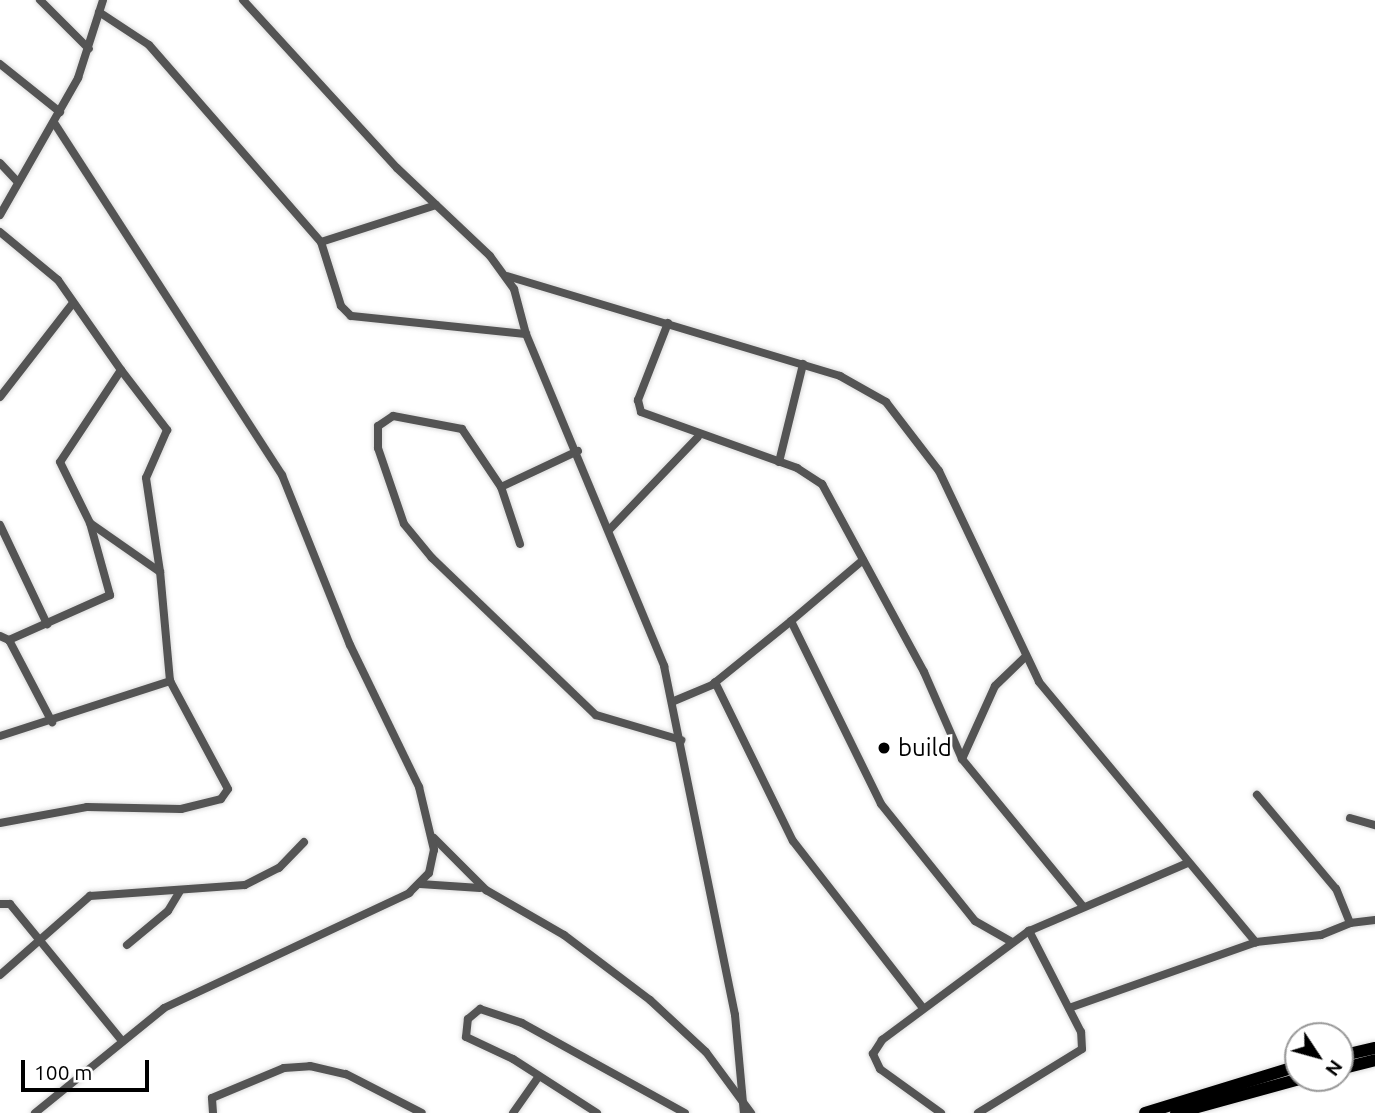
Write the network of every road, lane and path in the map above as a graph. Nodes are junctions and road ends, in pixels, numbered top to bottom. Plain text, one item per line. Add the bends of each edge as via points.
1 (40, 0) edge
2 (103, 0) edge
3 (243, 0) edge
4 (99, 12) junction
5 (89, 49) junction
6 (0, 64) edge
7 (60, 111) junction
8 (54, 122) junction
9 (0, 163) edge
10 (17, 181) junction
11 (436, 205) junction
12 (0, 215) edge
13 (0, 232) edge
14 (321, 242) junction
15 (507, 276) junction
16 (73, 303) junction
17 (668, 324) junction
18 (526, 334) junction
19 (803, 364) junction
20 (121, 370) junction
21 (0, 397) edge
22 (698, 437) junction
23 (578, 451) junction
24 (779, 462) junction
25 (501, 487) junction
26 (90, 523) junction
27 (0, 526) edge
28 (610, 528) junction
29 (520, 544) dead end
30 (863, 560) junction
31 (160, 572) junction
32 (790, 621) junction
33 (47, 624) junction
34 (4, 638) edge
35 (1025, 657) junction
36 (170, 681) junction
37 (715, 682) junction
38 (674, 701) junction
39 (52, 723) junction
40 (0, 736) edge
41 (681, 740) junction
42 (962, 759) junction
43 (1257, 794) dead end
44 (1350, 818) dead end
45 (0, 823) edge
46 (1375, 825) edge
47 (433, 837) junction
48 (304, 842) dead end
49 (1188, 863) junction
50 (420, 884) junction
51 (486, 890) junction
52 (180, 891) junction
53 (0, 904) edge
54 (1082, 905) junction
55 (1375, 920) edge
56 (1350, 923) junction
57 (1030, 931) junction
58 (40, 940) junction
59 (1012, 942) junction
60 (1255, 942) junction
61 (127, 945) dead end
62 (0, 975) edge
63 (922, 1007) junction
64 (1069, 1008) junction
65 (122, 1041) junction
66 (1375, 1048) edge
67 (1354, 1053) edge
68 (1375, 1060) edge
69 (1354, 1065) edge
70 (1284, 1070) edge
71 (539, 1076) junction
72 (1284, 1083) edge
73 (743, 1101) junction
74 (35, 1113) edge
75 (213, 1113) edge
76 (422, 1113) edge
77 (513, 1113) edge
78 (597, 1113) edge
79 (685, 1113) edge
80 (744, 1113) edge
81 (751, 1113) edge
82 (941, 1113) edge
83 (978, 1113) edge
84 (1144, 1113) edge
85 (1176, 1113) edge

1 - 5 street
2 - 4 street
3 - 11 street
4 - 5 street
4 - 14 street via 149,45
5 - 7 street
6 - 7 street
7 - 8 street
8 - 10 street
8 - 47 street via 282,475 350,645 419,787
9 - 10 street
10 - 12 street
11 - 14 street
11 - 15 street
13 - 16 street via 58,281
14 - 18 street via 341,306 353,317
15 - 17 street
15 - 18 street
16 - 20 street
16 - 21 street
17 - 19 street
17 - 22 street via 638,404 648,417
18 - 23 street
19 - 24 street
19 - 35 street via 868,390 906,422 939,471
20 - 26 street via 61,462
20 - 31 street via 167,430 146,478
22 - 24 street
22 - 28 street
23 - 25 street
23 - 28 street
24 - 30 street via 822,484
25 - 29 street
25 - 41 street via 462,429 393,416 378,426 378,448 404,524 432,558 596,715
26 - 31 street
26 - 33 street via 110,595
27 - 33 street
28 - 38 street via 656,637
30 - 32 street
30 - 42 street via 924,672
31 - 36 street
32 - 37 street
32 - 59 street via 881,804 975,921
33 - 34 street
34 - 39 street
35 - 42 street via 995,686
35 - 49 street
36 - 39 street
36 - 45 street via 228,783 221,799 180,809 80,808
37 - 38 street
37 - 63 street via 793,841
38 - 41 street
39 - 40 street
41 - 73 street via 735,1015
42 - 54 street
43 - 56 street via 1336,889
44 - 46 street
47 - 50 street via 433,864
47 - 51 street
48 - 52 street via 258,880
49 - 54 street
49 - 60 street
50 - 51 street
50 - 65 street via 180,999
51 - 73 street via 564,935 650,1000 706,1052
52 - 58 street via 90,896
52 - 61 street via 169,911
53 - 58 street via 10,904
54 - 57 street
55 - 56 street
56 - 60 street via 1321,935
57 - 59 street
57 - 64 street
58 - 62 street
58 - 65 street
59 - 63 street
60 - 64 street
63 - 82 street via 873,1054 885,1074
64 - 83 street via 1084,1039 1080,1052
65 - 74 street
66 - 67 highway
68 - 69 highway
70 - 84 highway
71 - 77 street
71 - 78 street
71 - 79 street via 466,1037 471,1015 485,1010 546,1034
72 - 85 highway
73 - 80 street
73 - 81 street
75 - 76 street via 212,1098 298,1066 346,1074

